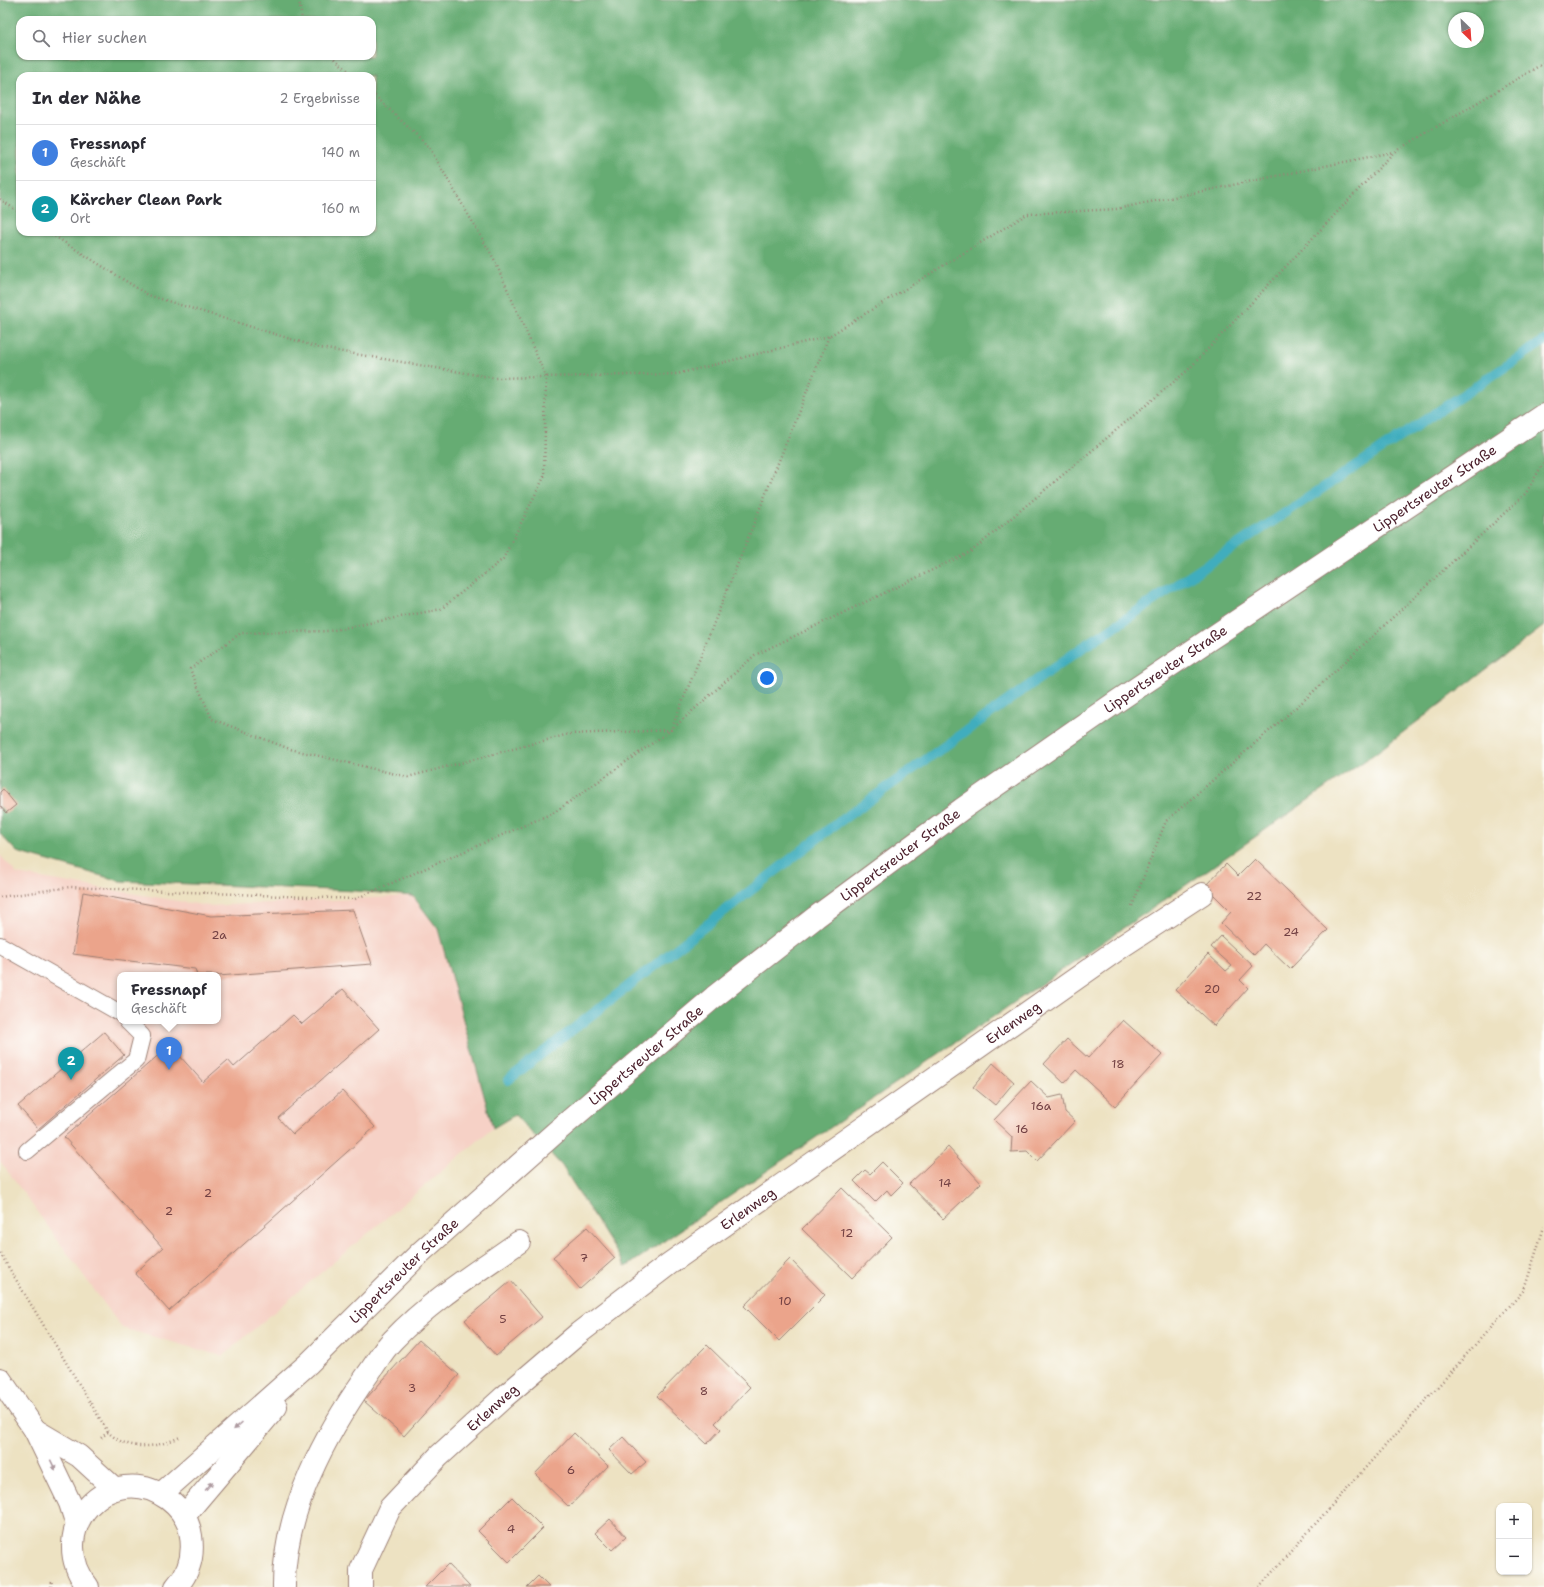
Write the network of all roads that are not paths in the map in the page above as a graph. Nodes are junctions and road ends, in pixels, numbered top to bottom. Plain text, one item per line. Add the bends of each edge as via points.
1 (1544, 415) edge
2 (1202, 894) dead end
3 (0, 946) edge
4 (117, 1011) edge
5 (131, 1024) edge
6 (27, 1151) dead end
7 (519, 1242) dead end
8 (309, 1363) junction
9 (0, 1379) edge
10 (35, 1430) junction
11 (115, 1489) junction
12 (162, 1494) junction
13 (184, 1516) junction
14 (76, 1524) junction
15 (82, 1584) edge
16 (176, 1587) edge
17 (284, 1587) edge
18 (361, 1587) edge

1 - 8 street, Lippertsreuter Straße via 1118,700 962,808 816,917 714,997 556,1132 421,1252
2 - 18 street, Erlenweg via 1124,945 669,1264 579,1333 439,1456 390,1508 361,1570
3 - 4 lane
5 - 6 lane via 142,1036 136,1060
7 - 17 street via 437,1298 392,1341 348,1401 321,1452 295,1512 284,1568
8 -> 12 street, Lippertsreuter Straße
13 -> 8 street, Lippertsreuter Straße via 283,1399
9 - 10 street
10 - 11 street via 79,1456
10 -> 14 street via 60,1482
11 - 12 street via 139,1487
11 - 14 street via 99,1496
12 - 13 street via 174,1503
13 - 16 street via 193,1547 184,1579
14 - 15 street via 72,1552

